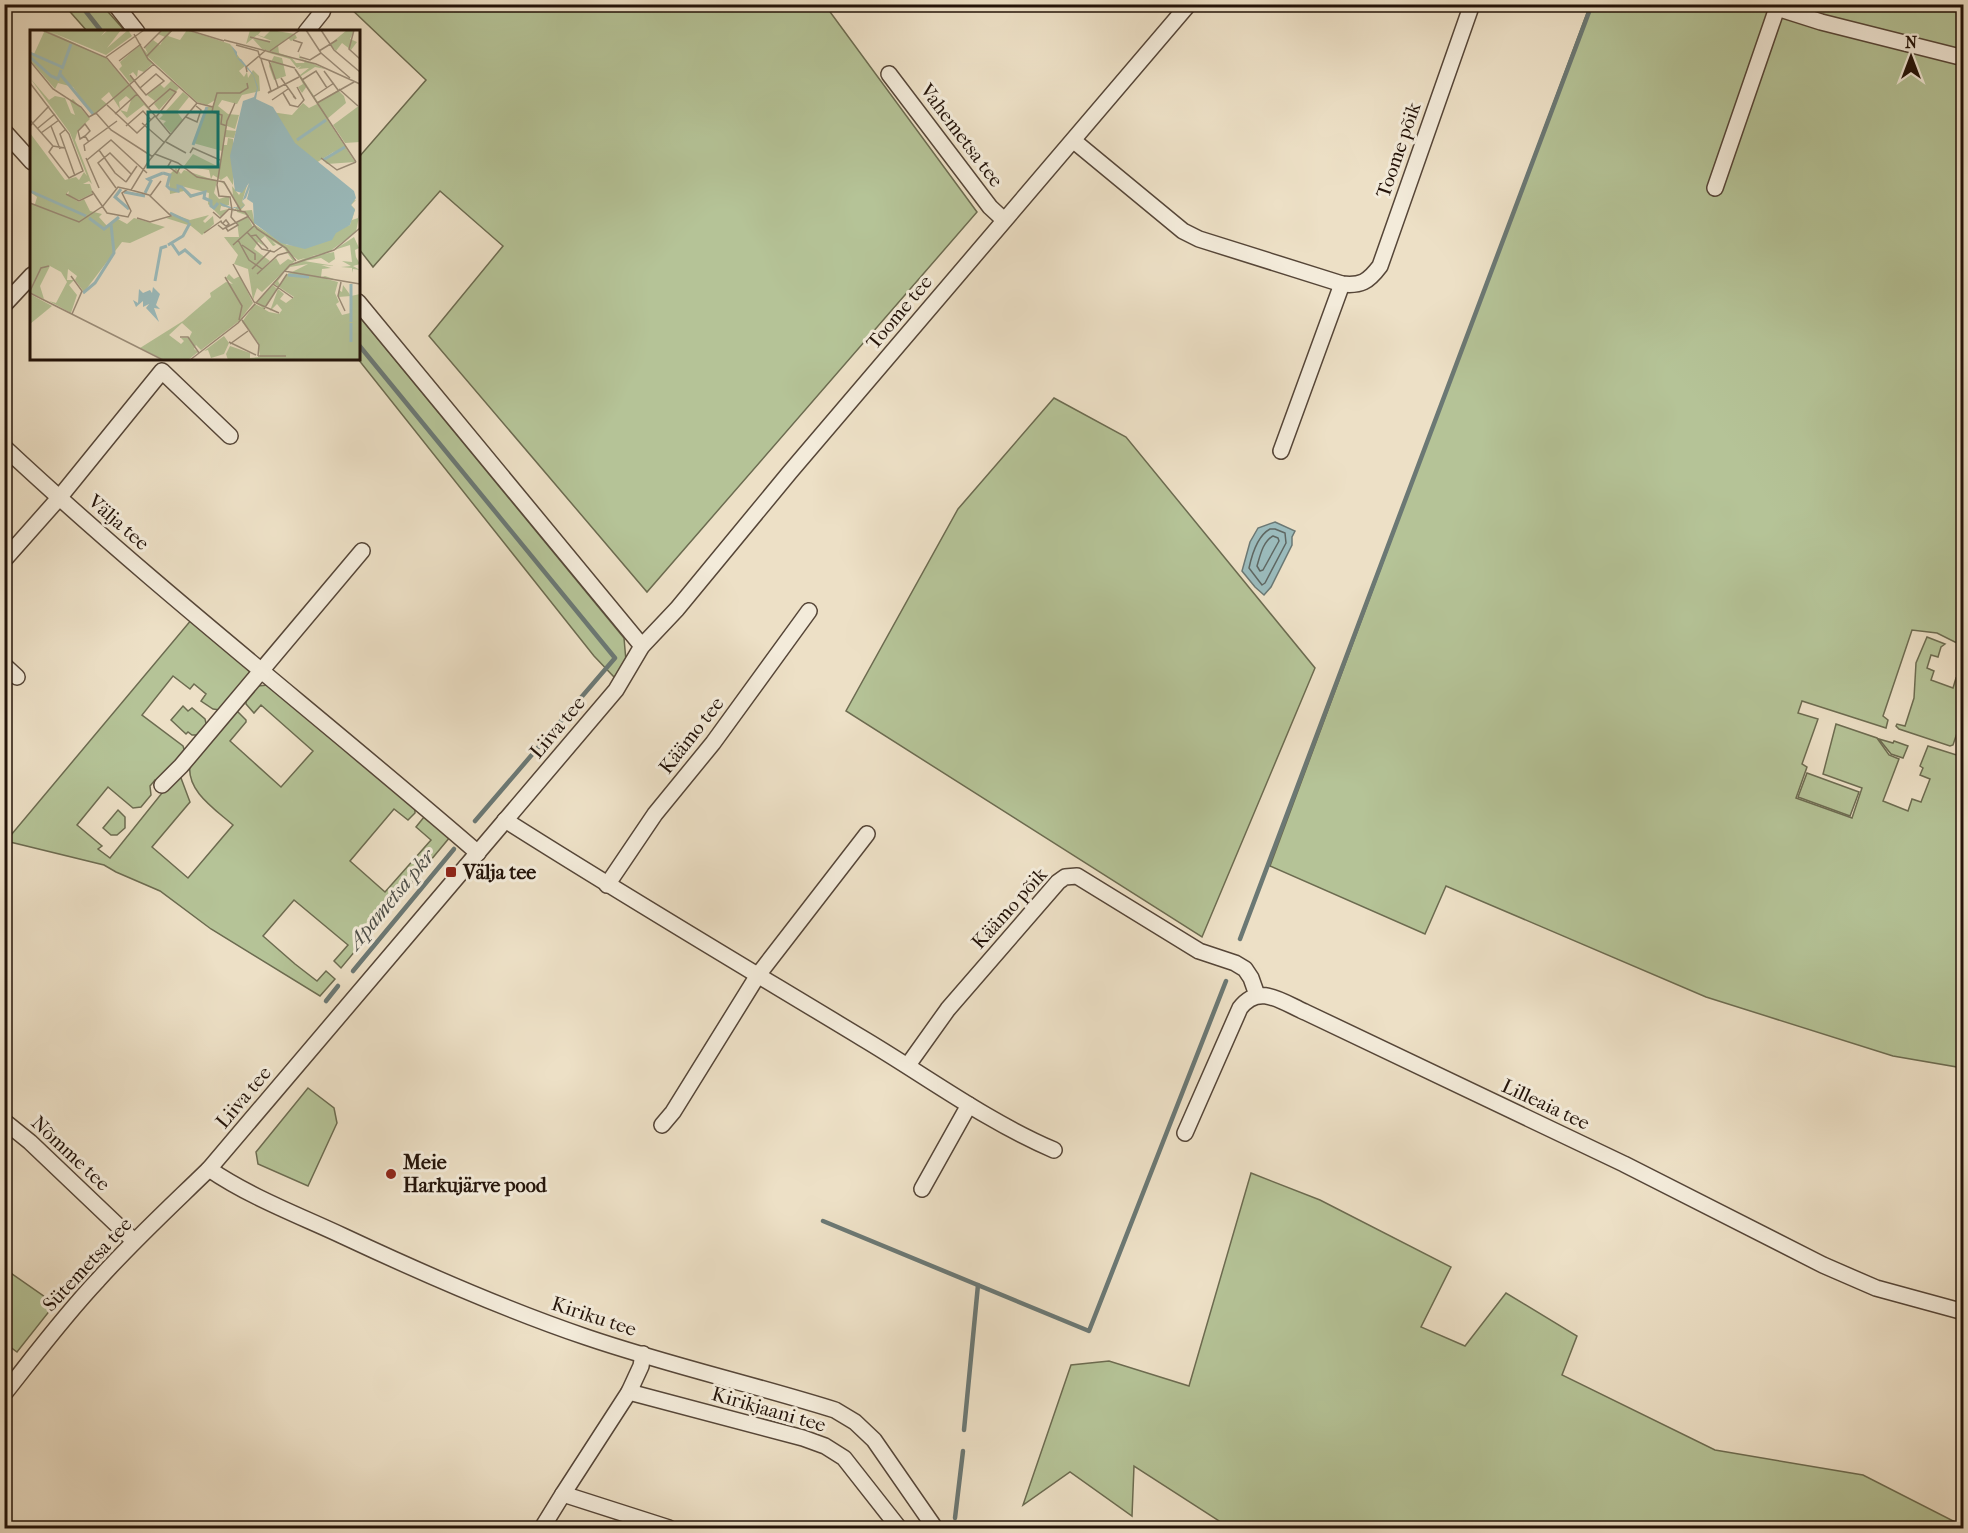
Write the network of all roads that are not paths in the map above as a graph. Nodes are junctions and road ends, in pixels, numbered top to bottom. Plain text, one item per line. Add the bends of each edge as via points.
1 (115, 4) edge
2 (325, 4) edge
3 (1189, 4) edge
4 (1472, 4) edge
5 (1778, 6) edge
6 (135, 30) edge
7 (308, 30) edge
8 (1964, 58) edge
9 (888, 74) dead end
10 (4, 131) edge
11 (1074, 141) junction
12 (30, 160) edge
13 (1715, 188) dead end
14 (1004, 220) junction
15 (30, 277) edge
16 (1342, 284) junction
17 (360, 304) edge
18 (4, 305) edge
19 (230, 436) dead end
20 (4, 447) edge
21 (1281, 452) dead end
22 (59, 498) junction
23 (362, 551) dead end
24 (4, 560) edge
25 (809, 611) dead end
26 (642, 646) junction
27 (4, 665) edge
28 (261, 672) junction
29 (17, 677) dead end
30 (162, 785) dead end
31 (505, 820) junction
32 (867, 834) dead end
33 (478, 852) junction
34 (607, 885) junction
35 (758, 975) junction
36 (1257, 995) junction
37 (908, 1065) junction
38 (969, 1106) junction
39 (4, 1121) edge
40 (662, 1125) dead end
41 (1185, 1133) dead end
42 (1054, 1150) dead end
43 (209, 1169) junction
44 (922, 1189) dead end
45 (134, 1242) junction
46 (1964, 1312) edge
47 (643, 1354) junction
48 (629, 1392) junction
49 (4, 1394) edge
50 (563, 1494) junction
51 (542, 1528) edge
52 (669, 1528) edge
53 (899, 1528) edge
54 (935, 1528) edge

1 - 6 street
2 - 7 street
3 - 11 street, Toome tee
4 - 16 street, Toome põik via 1380,266 1365,281
5 - 8 street via 1821,22
5 - 13 street
9 - 14 street, Vahemetsa tee
10 - 12 street
11 - 14 street, Toome tee
11 - 16 street via 1183,231
14 - 26 street, Toome tee via 678,609
15 - 18 street
16 - 21 street
17 - 26 street
19 - 22 street, Välja tee via 162,371
20 - 22 street, Välja tee
22 - 24 street, Välja tee
22 - 28 street, Välja tee
23 - 28 street
25 - 34 street, Käämo tee via 713,743 655,814
26 - 31 street, Liiva tee via 616,690
27 - 29 street
28 - 30 street
28 - 33 street, Välja tee
31 - 33 street, Liiva tee
31 - 34 street
32 - 35 street
33 - 43 street, Liiva tee
34 - 35 street
35 - 37 street
35 - 40 street
36 - 37 street, Käämo põik via 1251,978 1236,963 1199,951 1077,876 1071,876 1058,882 948,1009
36 - 41 street via 1240,1008
36 - 46 street, Lilleaia tee via 1305,1012 1876,1288
37 - 38 street
38 - 42 street
38 - 44 street
39 - 45 street, Nõmme tee
43 - 45 street, Sütemetsa tee
43 - 47 street, Kiriku tee via 242,1189 407,1266 522,1314
45 - 49 street, Sütemetsa tee via 62,1320
47 - 48 street
47 - 54 street, Kiriku tee via 835,1410 874,1440
48 - 50 street
48 - 53 street, Kirikjaani tee via 825,1446 844,1458
50 - 51 street
50 - 52 street

